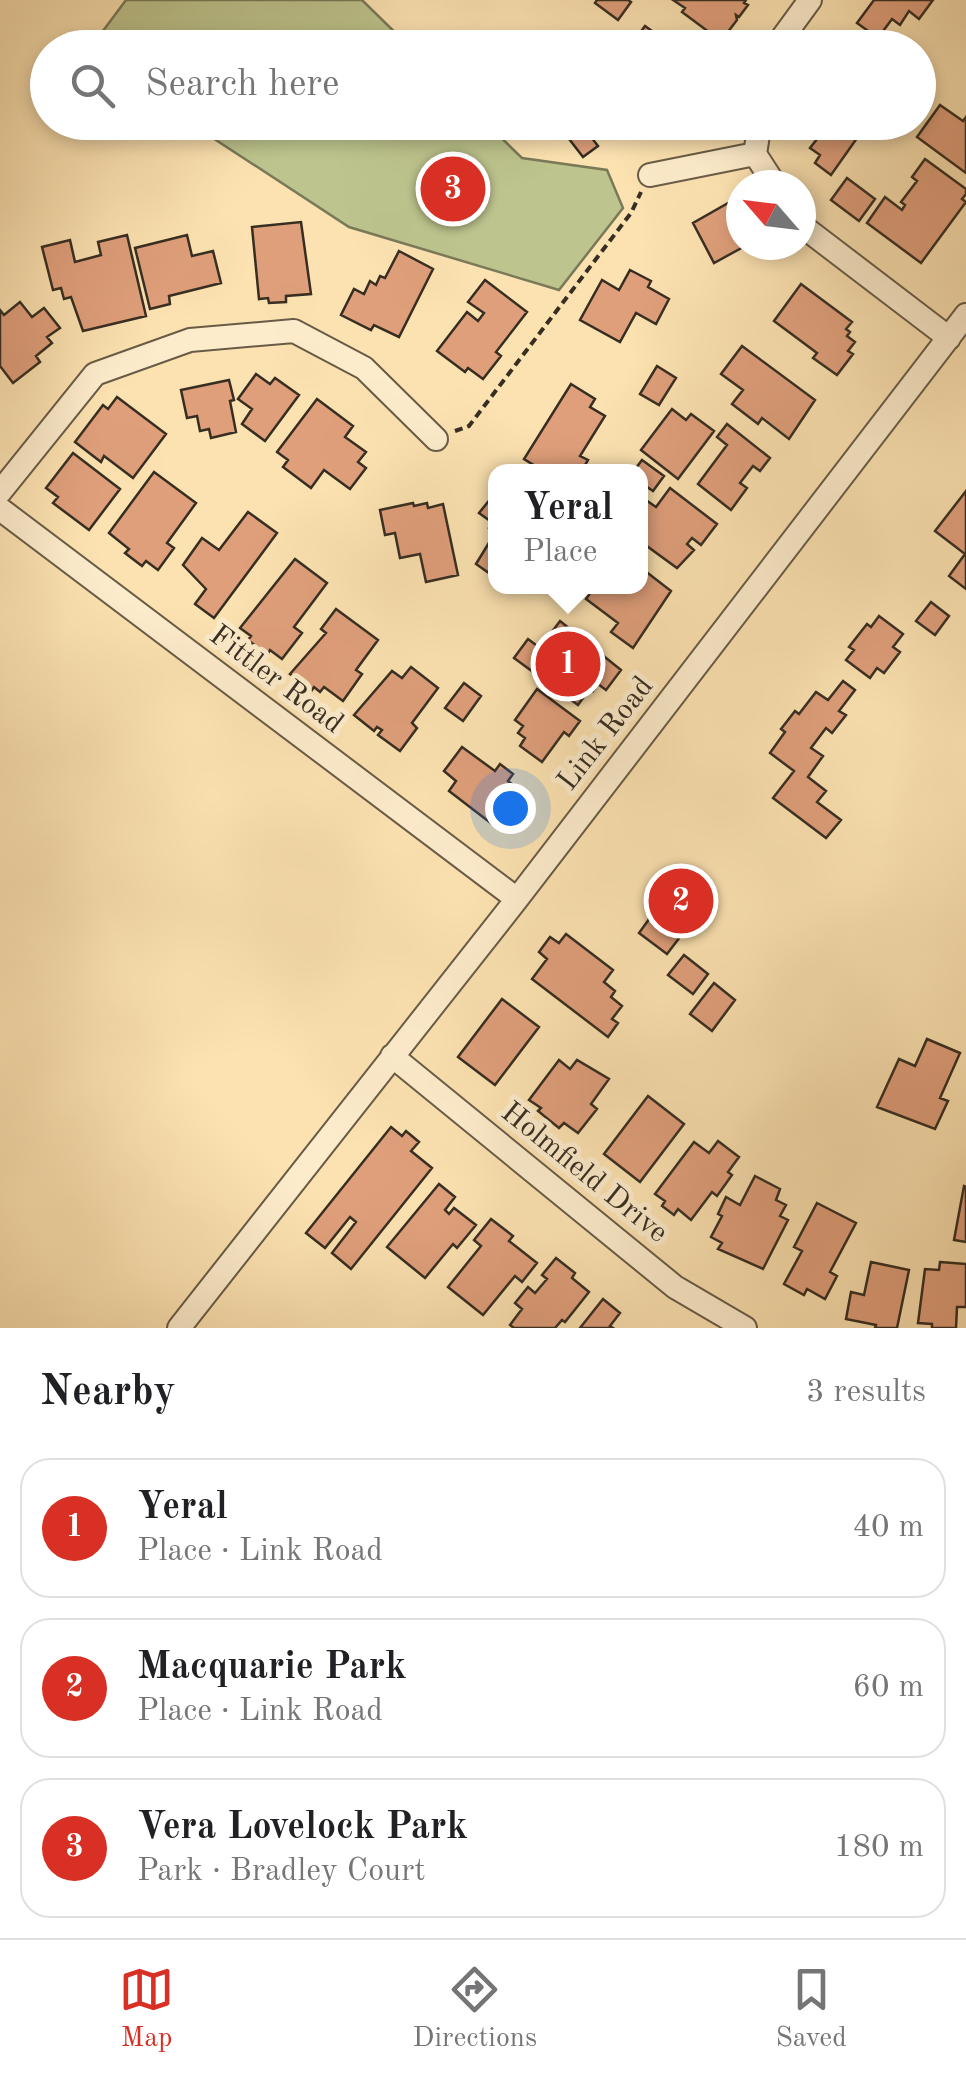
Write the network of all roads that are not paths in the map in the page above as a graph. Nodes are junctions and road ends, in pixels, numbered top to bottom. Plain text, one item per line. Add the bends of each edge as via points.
1 (810, 0) edge
2 (788, 30) edge
3 (757, 140) edge
4 (755, 154) junction
5 (765, 170) edge
6 (650, 175) dead end
7 (816, 236) edge
8 (966, 315) edge
9 (949, 338) junction
10 (446, 435) road end
11 (0, 492) edge
12 (0, 509) edge
13 (517, 899) junction
14 (392, 1056) junction
15 (179, 1328) edge
16 (745, 1328) edge

1 - 2 street
3 - 4 street
4 - 5 street
4 - 6 street
7 - 9 street
8 - 9 street, Link Road
9 - 13 street, Link Road
10 - 11 street via 364,368 294,331 190,340 95,374
12 - 13 street, Fittler Road
13 - 14 street, Link Road
14 - 15 street, Link Road
14 - 16 street, Holmfield Drive via 675,1287

